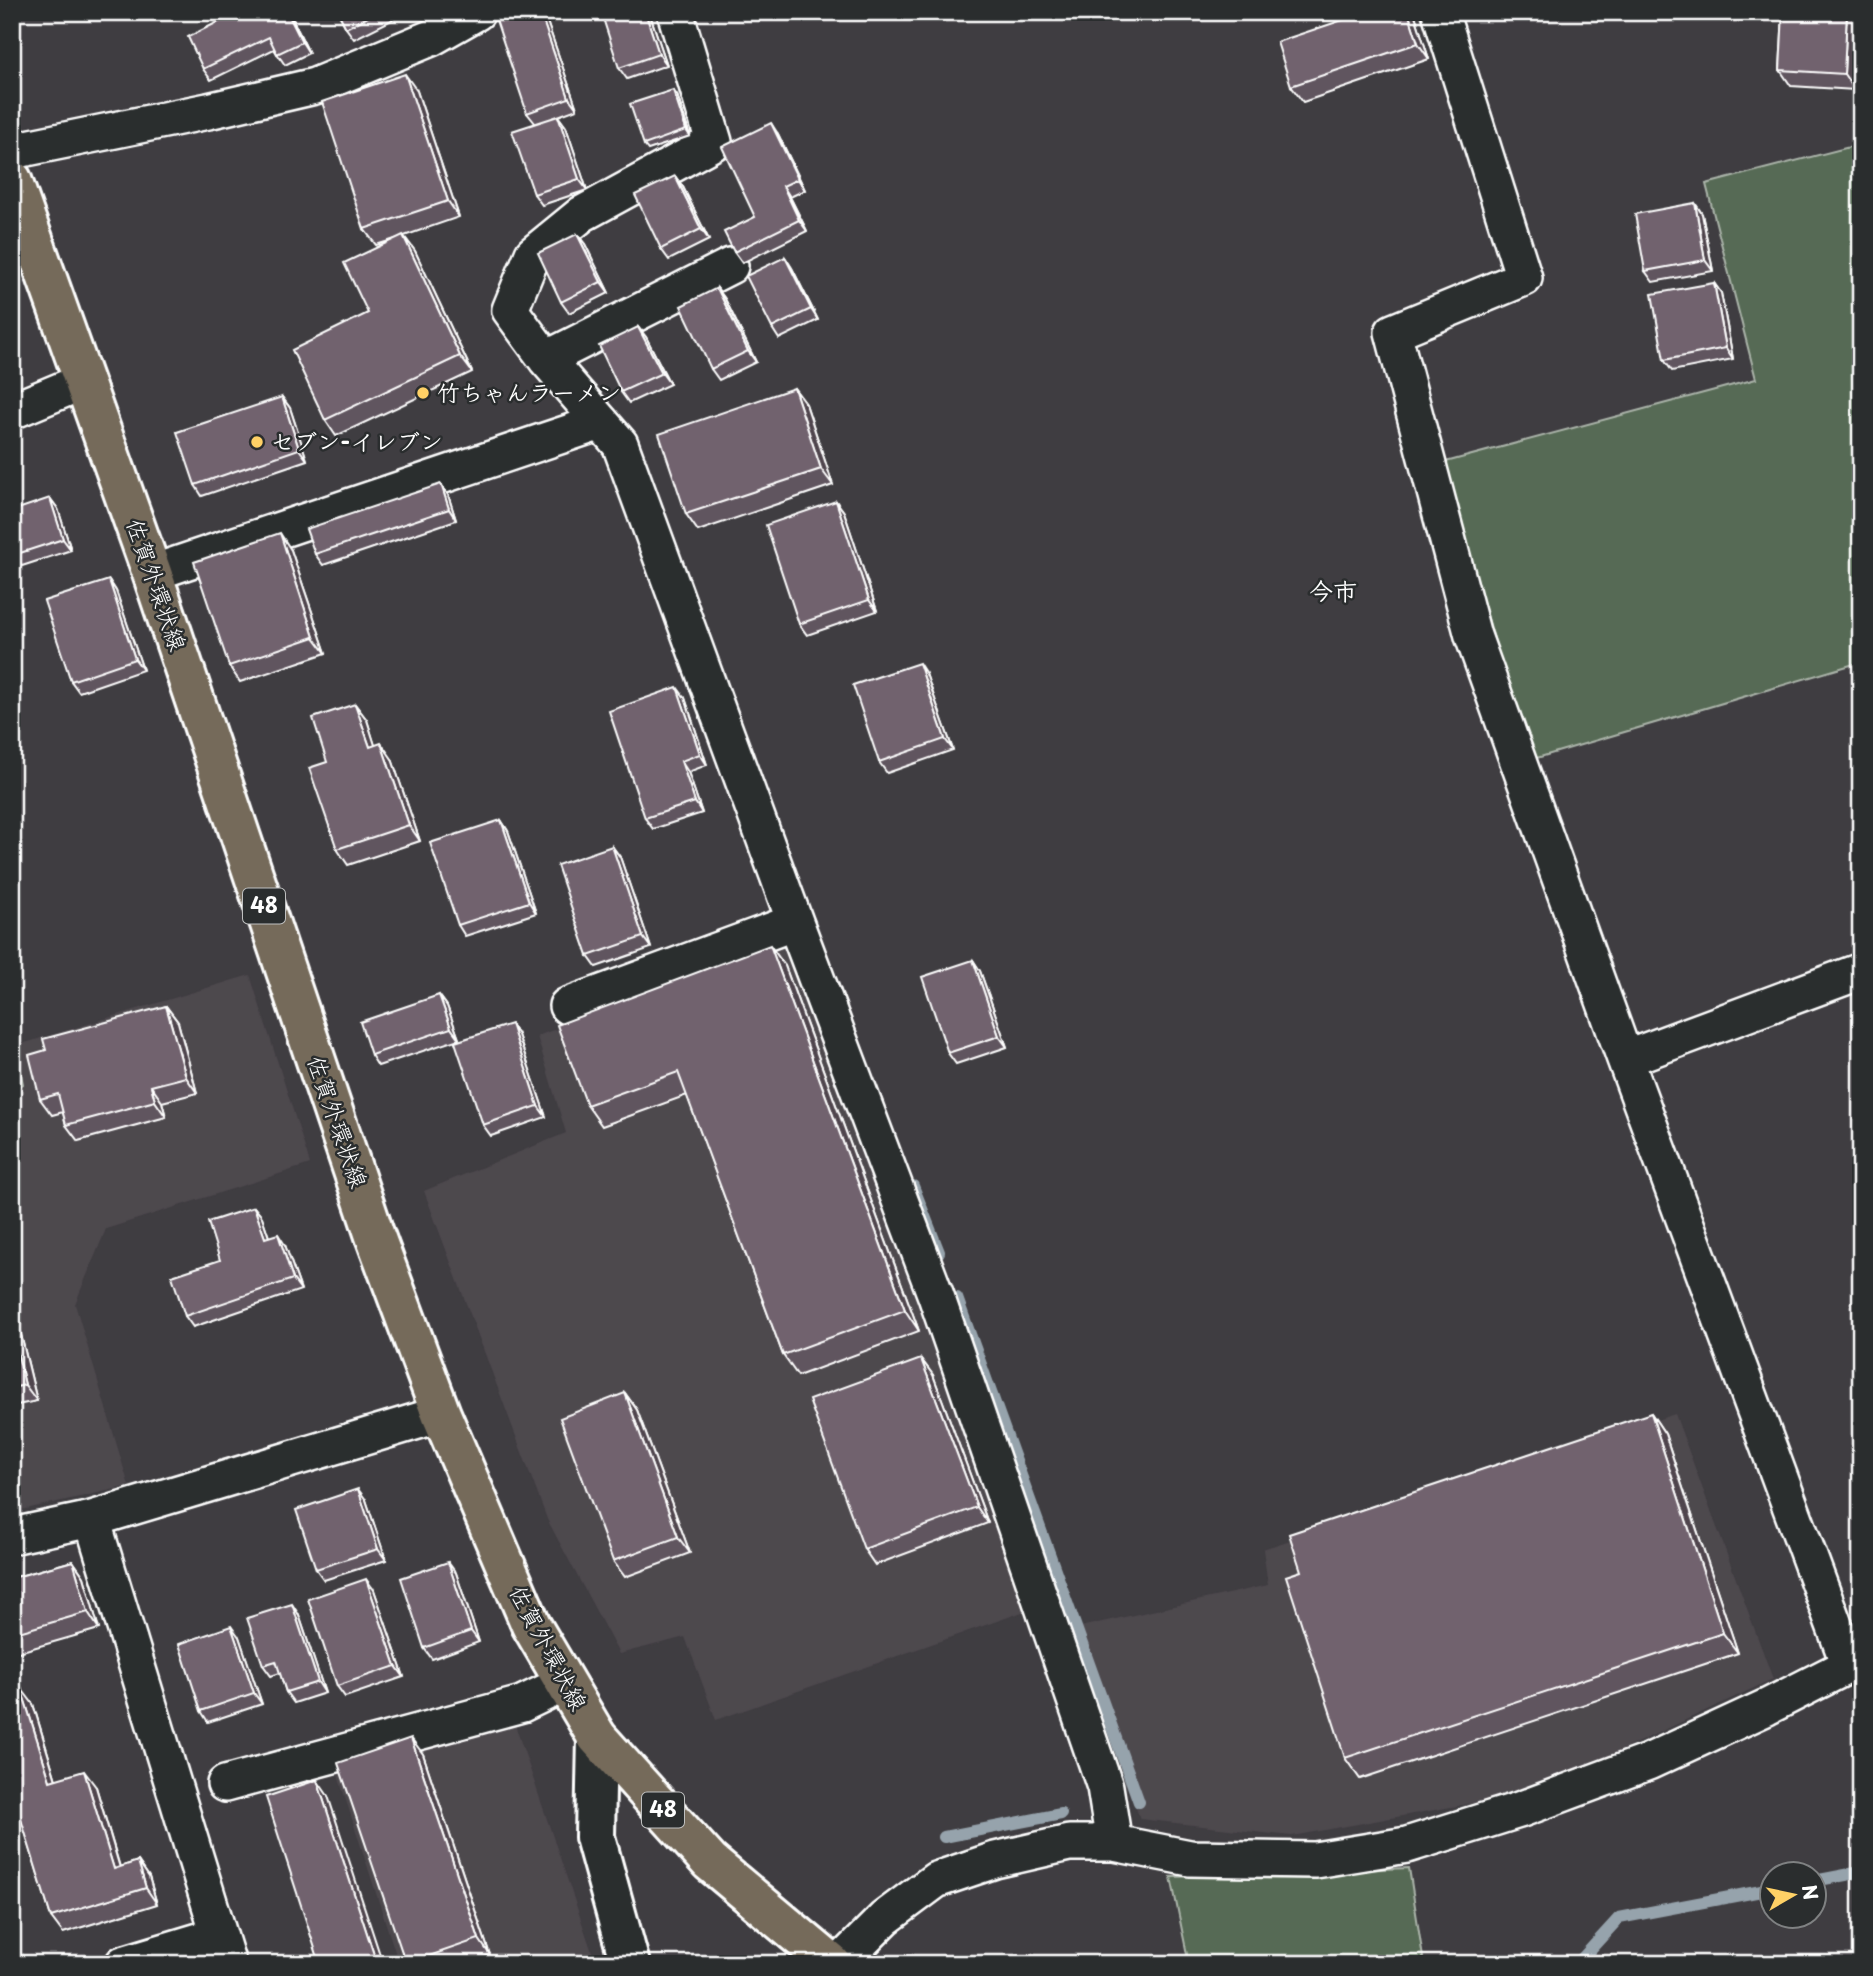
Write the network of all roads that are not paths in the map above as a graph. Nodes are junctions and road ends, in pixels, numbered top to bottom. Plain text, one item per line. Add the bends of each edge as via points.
1 (477, 12) edge
2 (675, 12) edge
3 (1440, 12) edge
4 (12, 151) edge
5 (12, 180) edge
6 (730, 266) edge
7 (546, 359) junction
8 (84, 381) junction
9 (12, 411) edge
10 (601, 422) junction
11 (152, 573) junction
12 (795, 922) junction
13 (1861, 971) edge
14 (567, 1006) dead end
15 (1625, 1059) junction
16 (441, 1415) junction
17 (92, 1519) junction
18 (12, 1536) edge
19 (1855, 1662) edge
20 (565, 1683) junction
21 (597, 1737) junction
22 (225, 1784) dead end
23 (1114, 1843) junction
24 (223, 1949) edge
25 (123, 1964) edge
26 (630, 1964) edge
27 (832, 1964) edge
28 (839, 1964) edge

1 - 4 street via 431,38 315,86
2 - 7 street via 714,142 582,214 533,254 510,310
3 - 15 street via 1524,278 1393,332 1473,636
5 - 8 main road, 佐賀外環状線 / 48
6 - 7 street
7 - 10 street
8 - 9 street
8 - 11 main road, 佐賀外環状線 / 48
10 - 11 street
10 - 12 street via 620,444
11 - 16 main road, 佐賀外環状線 / 48 via 371,1223
12 - 14 street
12 - 23 street via 936,1296 1105,1787
13 - 15 street
15 - 19 street
16 - 17 street
16 - 20 main road, 佐賀外環状線 / 48 via 531,1625
17 - 18 street
17 - 24 street
19 - 23 street via 1648,1762 1407,1845 1315,1860 1190,1858
20 - 21 main road, 佐賀外環状線 / 48
20 - 22 street via 522,1704
21 - 26 street via 595,1837
21 - 27 main road, 佐賀外環状線 / 48 via 710,1862
23 - 28 street via 1069,1843 936,1880 885,1919
24 - 25 street

